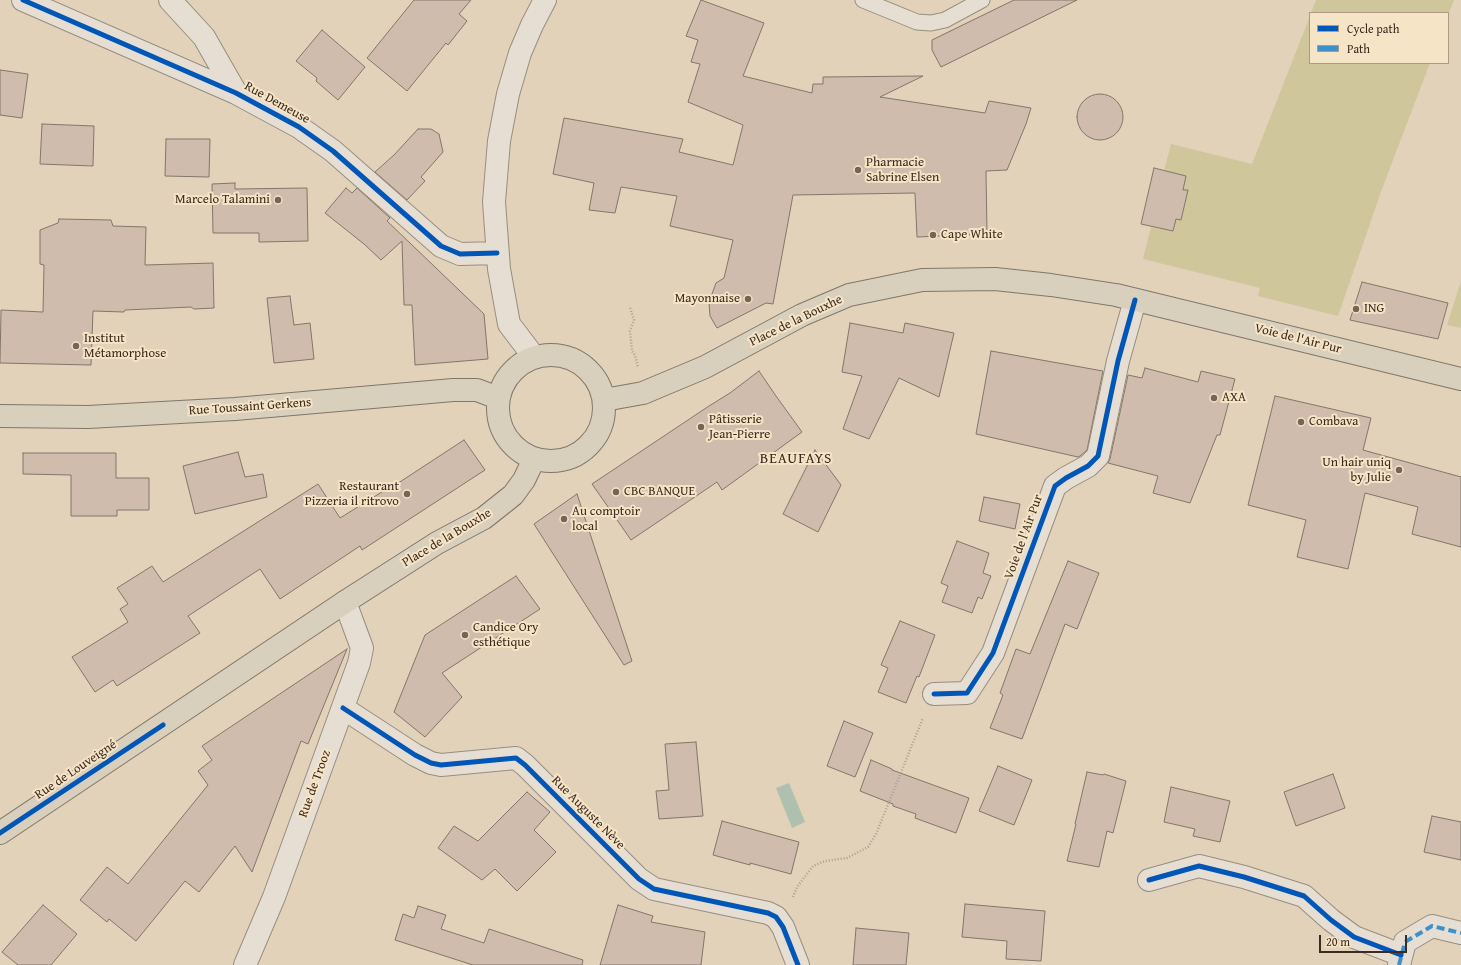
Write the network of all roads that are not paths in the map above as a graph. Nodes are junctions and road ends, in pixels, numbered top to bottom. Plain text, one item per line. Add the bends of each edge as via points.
1 (23, 0) edge
2 (170, 0) edge
3 (545, 0) edge
4 (863, 0) edge
5 (982, 0) edge
6 (236, 93) junction
7 (497, 253) junction
8 (1126, 297) junction
9 (534, 357) junction
10 (1461, 379) edge
11 (498, 398) junction
12 (604, 400) junction
13 (0, 416) edge
14 (534, 460) junction
15 (345, 602) junction
16 (934, 694) road end
17 (342, 708) junction
18 (0, 833) edge
19 (1149, 880) dead end
20 (1461, 933) edge
21 (1400, 960) edge
22 (245, 965) edge
23 (798, 965) edge

1 - 6 street, Rue Demeuse
2 - 6 street via 204,37
3 - 7 street via 520,53 508,94 499,141 494,202
4 - 5 lane via 918,22 931,23 945,20
6 - 7 street, Rue Demeuse via 299,127 333,151 441,246 460,254
7 - 9 street via 509,324
8 - 10 main road, Voie de l'Air Pur
8 - 12 main road, Place de la Bouxhe via 995,279 922,280 849,295 802,315 705,367 643,393
8 - 16 street, Voie de l'Air Pur via 1118,361 1098,456 1088,466 1055,486 993,653 967,693
9 - 11 main road via 517,366 505,381
9 - 12 main road via 552,355 576,361 598,382
11 - 13 main road, Rue Toussaint Gerkens via 477,390 453,390 235,409 88,418
11 - 14 main road via 501,429 521,453
12 - 14 main road via 604,416 600,431 586,449 565,460
14 - 15 main road, Place de la Bouxhe via 513,495 484,518 437,543
15 - 17 street, Rue de Trooz via 362,648
15 - 18 main road, Rue de Louveigné
17 - 22 street, Rue de Trooz via 274,897
17 - 23 street, Rue Auguste Nève via 432,763 441,765 516,758 639,879 654,889 768,913 776,917
19 - 21 street via 1199,866 1304,896 1354,937
20 - 21 street via 1432,926 1405,942

